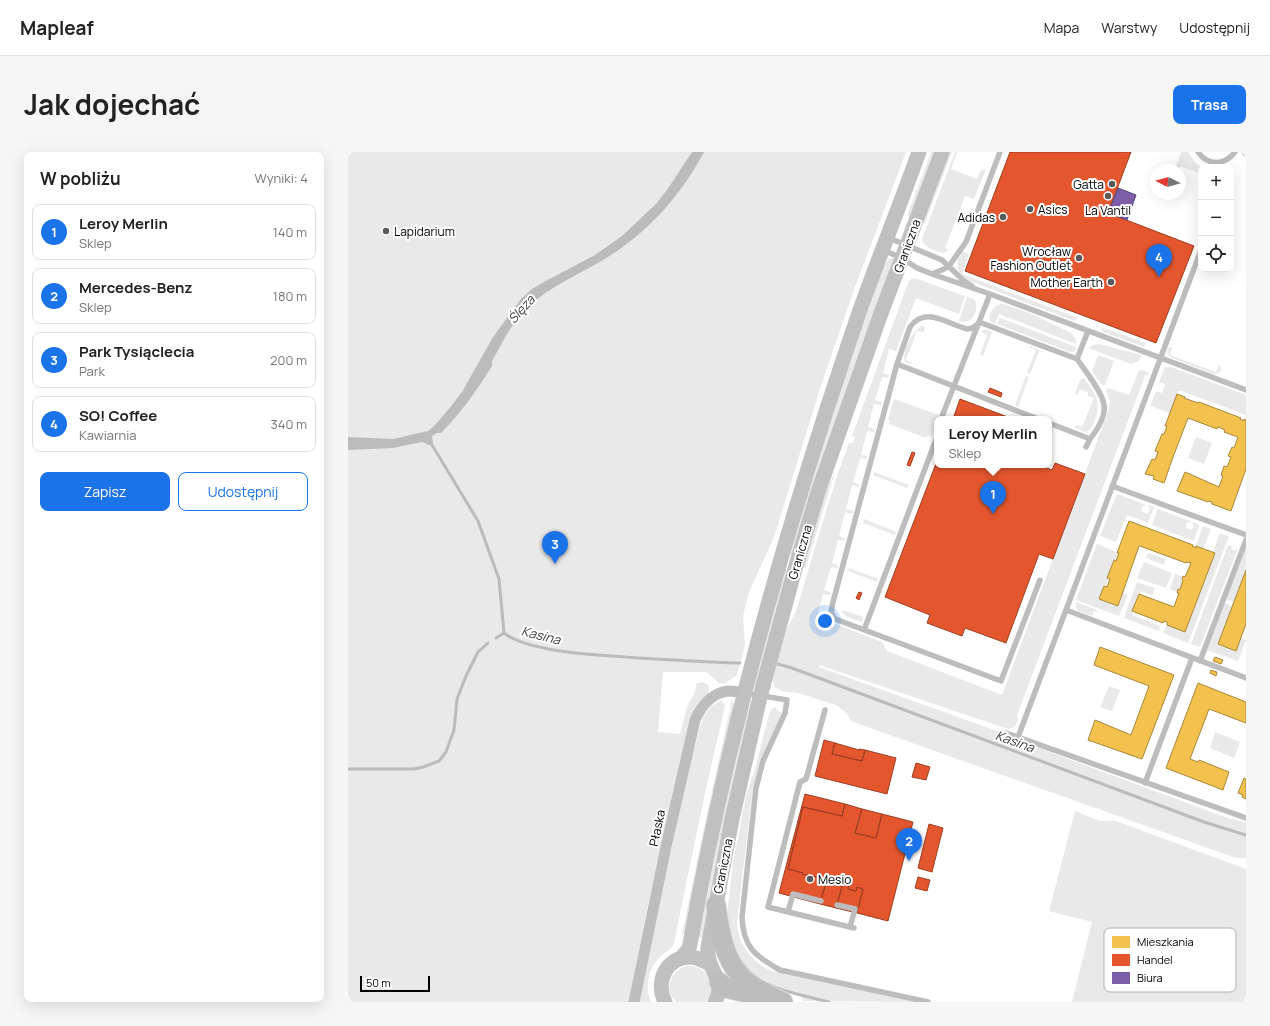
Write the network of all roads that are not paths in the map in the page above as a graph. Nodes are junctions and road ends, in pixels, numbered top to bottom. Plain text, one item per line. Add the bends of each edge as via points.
1 (919, 152) edge
2 (942, 152) edge
3 (1000, 152) edge
4 (1198, 152) edge
5 (1235, 152) edge
6 (1244, 152) edge
7 (1246, 154) edge
8 (1216, 164) edge
9 (1220, 164) edge
10 (885, 244) junction
11 (904, 252) junction
12 (1198, 258) edge
13 (949, 266) junction
14 (932, 274) junction
15 (977, 289) junction
16 (990, 294) junction
17 (979, 323) junction
18 (1088, 331) junction
19 (1160, 358) junction
20 (1076, 359) junction
21 (897, 364) junction
22 (953, 386) junction
23 (1246, 390) edge
24 (942, 416) edge
25 (1030, 416) edge
26 (1052, 424) edge
27 (1090, 439) junction
28 (934, 445) edge
29 (1086, 447) dead end
30 (1112, 486) junction
31 (1246, 535) edge
32 (1246, 540) edge
33 (1040, 580) dead end
34 (1066, 610) junction
35 (864, 630) junction
36 (1192, 658) junction
37 (1200, 661) junction
38 (1246, 678) edge
39 (744, 693) junction
40 (760, 697) junction
41 (825, 710) dead end
42 (1006, 732) dead end
43 (1018, 737) junction
44 (1145, 783) junction
45 (1246, 818) edge
46 (821, 901) dead end
47 (716, 905) junction
48 (837, 905) dead end
49 (788, 912) junction
50 (681, 958) junction
51 (710, 964) junction
52 (719, 982) junction
53 (634, 1002) edge
54 (664, 1002) edge
55 (715, 1002) edge
56 (782, 1002) edge
57 (928, 1002) edge

1 - 10 main road, Graniczna
2 - 11 main road, Graniczna
3 - 13 lane via 966,242
4 - 8 lane via 1206,160
5 - 9 lane
6 - 7 lane
10 - 11 lane
10 - 11 lane
10 - 39 main road, Graniczna via 816,444 781,556
11 - 13 lane via 935,257
11 - 14 lane via 917,268
11 - 40 main road, Graniczna via 818,492
12 - 19 lane
13 - 14 lane
13 - 15 lane
14 - 15 lane
15 - 16 lane
16 - 17 lane
16 - 18 lane
17 - 20 lane
17 - 21 lane via 968,329 931,317 920,317 910,326
17 - 22 lane
18 - 19 lane
18 - 20 lane
19 - 23 lane
19 - 30 lane
20 - 27 lane via 1104,403 1105,410 1097,430
21 - 22 lane
21 - 35 lane via 831,612 835,619
22 - 24 lane
22 - 25 lane
26 - 27 lane
27 - 29 lane
28 - 35 lane
30 - 31 lane
30 - 34 lane
32 - 37 lane
33 - 35 lane via 1001,681
34 - 36 lane
34 - 43 lane
36 - 37 lane
36 - 44 lane
37 - 38 lane
39 - 40 lane
39 - 50 main road, Graniczna via 692,939 689,949
39 - 53 street, Płaska via 728,691 716,695 702,706 696,720 666,847
40 - 47 main road, Graniczna via 732,819
40 - 57 lane via 787,700 785,713 764,761 756,788 742,917 746,941 762,960 780,970
41 - 49 lane via 806,779 800,782 768,907
42 - 43 lane
43 - 44 lane
44 - 45 lane
46 - 49 lane via 793,894
47 - 51 main road, Graniczna via 709,942
47 - 56 highway via 723,943 733,966 752,986
48 - 49 lane via 855,909 852,928
50 - 51 main road via 702,959
50 - 54 main road via 672,962 664,972 660,983
51 - 52 main road
52 - 55 main road
52 - 56 highway via 726,988

